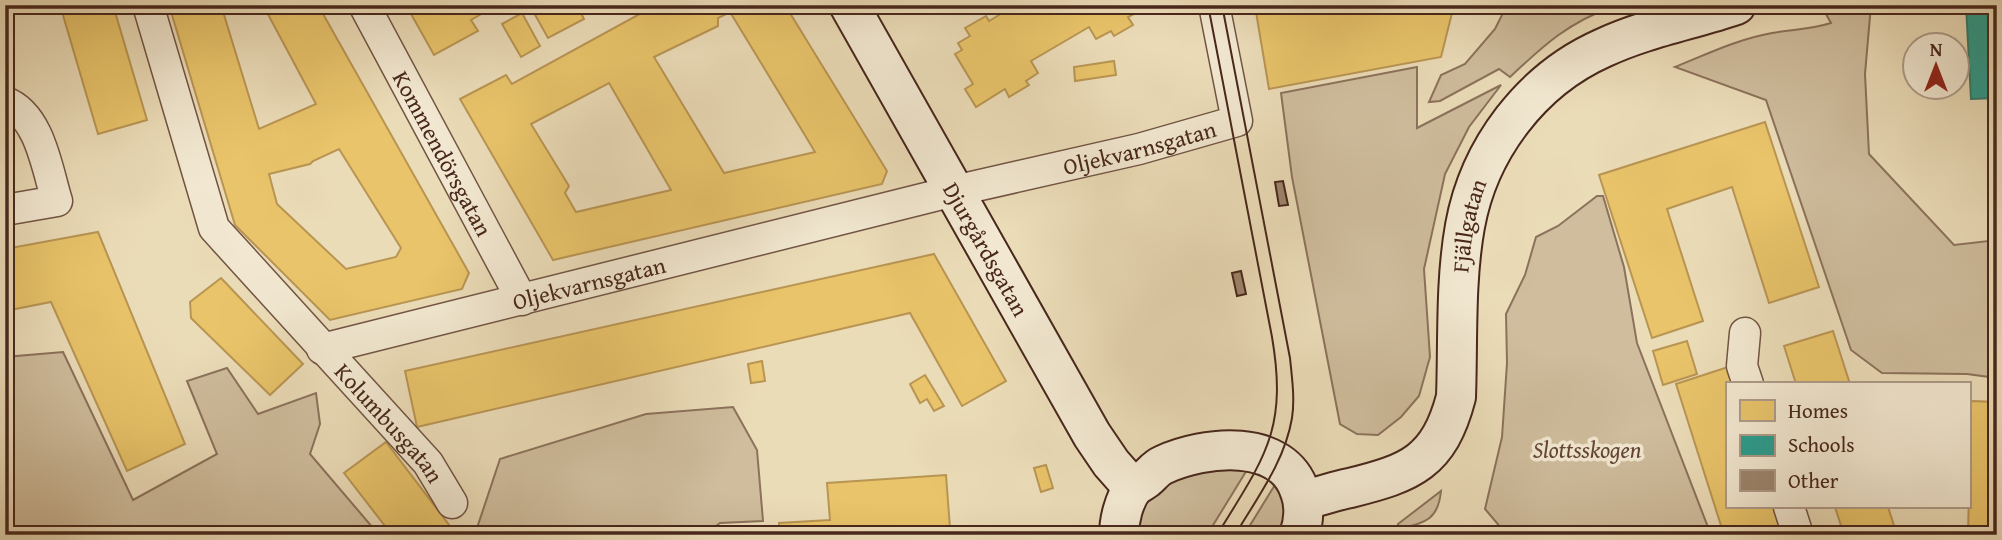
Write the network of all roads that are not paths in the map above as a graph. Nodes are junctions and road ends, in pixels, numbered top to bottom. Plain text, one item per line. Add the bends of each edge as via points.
1 (148, 5) edge
2 (364, 5) edge
3 (849, 5) edge
4 (1214, 5) edge
5 (1736, 5) edge
6 (5, 102) edge
7 (954, 191) junction
8 (5, 210) edge
9 (522, 300) junction
10 (1745, 333) dead end
11 (322, 349) junction
12 (1747, 382) edge
13 (1133, 488) junction
14 (452, 503) dead end
15 (1789, 508) edge
16 (1301, 518) edge
17 (1119, 535) edge
18 (1798, 535) edge

1 - 11 street via 214,228
2 - 9 street, Kommendörsgatan
3 - 7 street, Djurgårdsgatan
4 - 7 street, Oljekvarnsgatan via 1237,121 1139,149
5 - 16 street, Fjällgatan via 1602,48 1575,62 1518,111 1489,156 1471,202 1462,252 1456,397 1451,418 1438,442 1410,470
6 - 8 street via 16,106 32,124 57,201
7 - 9 street, Oljekvarnsgatan
7 - 13 street, Djurgårdsgatan via 1092,435
9 - 11 street, Oljekvarnsgatan
10 - 12 street via 1742,366
11 - 14 street, Kolumbusgatan via 428,463
13 - 16 street via 1159,467 1199,454 1230,450 1265,455 1296,479
13 - 17 street
15 - 18 street

